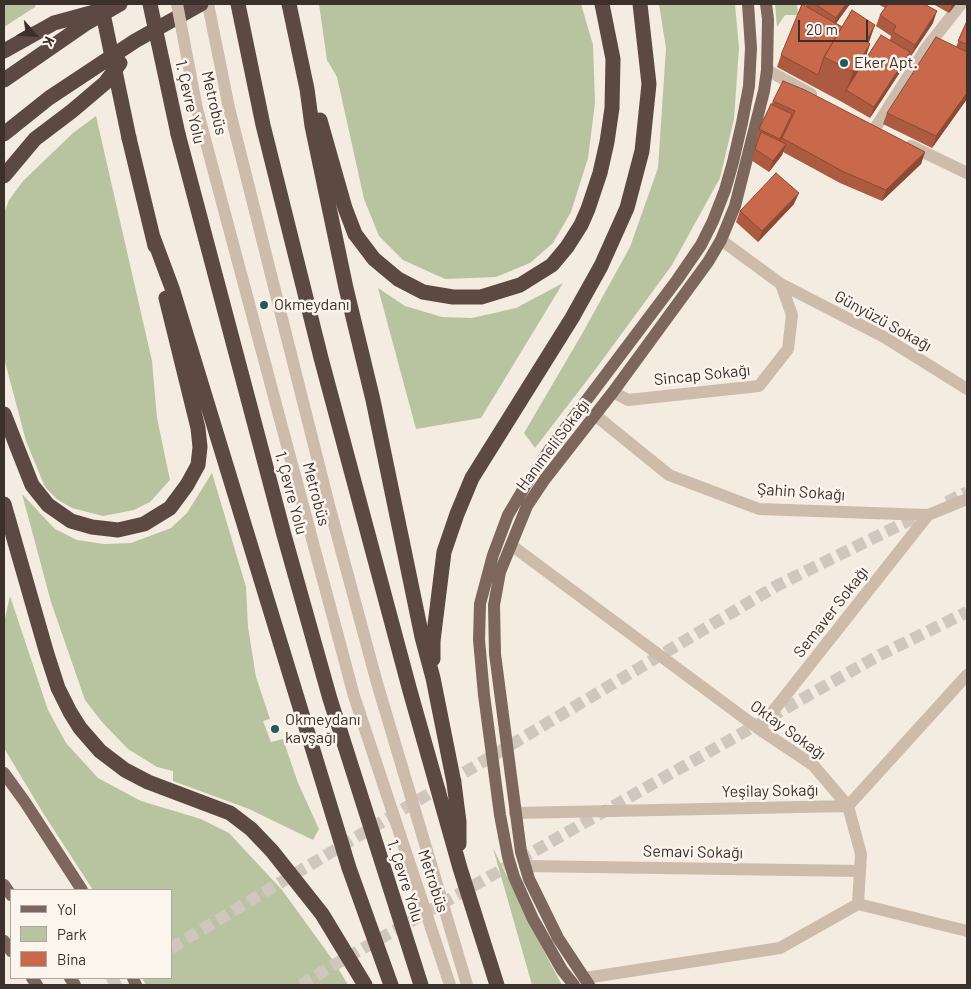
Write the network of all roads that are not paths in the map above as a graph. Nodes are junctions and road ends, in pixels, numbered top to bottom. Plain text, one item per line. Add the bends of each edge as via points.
1 (150, 4) edge
2 (178, 4) edge
3 (201, 4) edge
4 (208, 4) edge
5 (238, 4) edge
6 (289, 4) edge
7 (602, 4) edge
8 (640, 4) edge
9 (748, 4) edge
10 (766, 4) edge
11 (962, 4) edge
12 (111, 5) edge
13 (135, 41) junction
14 (4, 51) edge
15 (751, 60) junction
16 (767, 70) junction
17 (4, 80) edge
18 (308, 89) junction
19 (825, 102) edge
20 (874, 129) edge
21 (4, 134) edge
22 (900, 141) edge
23 (967, 172) edge
24 (4, 176) edge
25 (708, 231) junction
26 (153, 237) junction
27 (721, 240) junction
28 (780, 284) junction
29 (600, 382) junction
30 (967, 389) edge
31 (613, 392) junction
32 (4, 414) edge
33 (595, 415) junction
34 (967, 499) edge
35 (4, 504) edge
36 (928, 515) junction
37 (499, 539) junction
38 (511, 545) junction
39 (967, 675) edge
40 (433, 678) junction
41 (759, 729) junction
42 (4, 773) edge
43 (848, 806) junction
44 (516, 813) junction
45 (500, 814) junction
46 (525, 866) junction
47 (460, 868) junction
48 (511, 868) junction
49 (860, 871) junction
50 (81, 889) edge
51 (858, 904) junction
52 (967, 931) edge
53 (587, 982) edge
54 (572, 983) edge
55 (365, 985) edge
56 (391, 985) edge
57 (421, 985) edge
58 (450, 985) edge
59 (467, 985) edge
60 (497, 985) edge

1 - 57 highway, 1. Çevre Yolu, bridge via 178,134 266,469 327,689
2 - 58 street, Metrobüs, bridge via 197,110 354,696
3 - 13 highway
4 - 59 street, Metrobüs via 229,108 329,505 372,665
5 - 47 highway via 263,125 321,358
6 - 18 highway
7 - 18 highway via 613,59 612,108 600,173 588,209 567,247 552,265 520,285 481,297 423,292 398,279 374,260 355,234
8 - 40 highway via 649,84 642,152 627,208 601,266 472,478 457,514 444,552 438,587
9 - 15 main road, Hanımeli Sokağı
10 - 16 main road, Hanımeli Sokağı
11 - 20 street via 927,47
12 - 14 highway via 54,24
12 - 17 highway
12 - 26 highway, bridge via 129,138
13 - 21 highway via 49,98
13 - 24 highway via 105,83 35,138
15 - 16 main road
15 - 25 main road, Hanımeli Sokağı via 749,86 733,162
16 - 19 street
16 - 27 main road, Hanımeli Sokağı via 748,161
18 - 40 highway via 312,126 346,288
22 - 23 street
25 - 27 main road
25 - 29 main road, Hanımeli Sokağı via 677,280
26 - 32 highway via 200,447 198,464 188,485 170,508 144,524 118,530 71,521 48,505 32,485
26 - 56 highway via 178,307 347,859
27 - 28 street
27 - 31 main road, Hanımeli Sokağı
28 - 30 street, Günyüzü Sokağı via 884,337
28 - 31 street, Sincap Sokağı via 792,315 788,349 759,386 628,400
29 - 31 main road
29 - 37 main road, Hanımeli Sokağı via 527,483 508,515
31 - 33 main road, Hanımeli Sokağı
33 - 36 street, Şahin Sokağı via 669,475 759,509
33 - 38 main road, Hanımeli Sokağı via 527,506
34 - 36 street, Şahin Sokağı
35 - 55 highway via 58,688 80,728 100,751 125,770 230,814 251,829 322,914
36 - 41 street, Semaver Sokağı
37 - 38 main road
37 - 45 main road, Hanımeli Sokağı via 480,604 480,640
38 - 41 street, Oktay Sokağı
38 - 44 main road, Hanımeli Sokağı via 500,572 494,605 495,654
39 - 43 street
40 - 47 highway via 454,783
41 - 43 street, Oktay Sokağı via 813,765
42 - 50 main road
43 - 44 street, Yeşilay Sokağı
43 - 49 street, Oktay Sokağı via 861,854
44 - 45 main road
44 - 46 main road, Hanımeli Sokağı
45 - 48 main road, Hanımeli Sokağı
46 - 48 main road
46 - 49 street, Semavi Sokağı
46 - 53 main road, Hanımeli Sokağı via 558,938
47 - 60 highway
48 - 54 main road, Hanımeli Sokağı via 533,919
49 - 51 street, Oktay Sokağı
51 - 52 street
51 - 53 street via 780,948
53 - 54 main road

